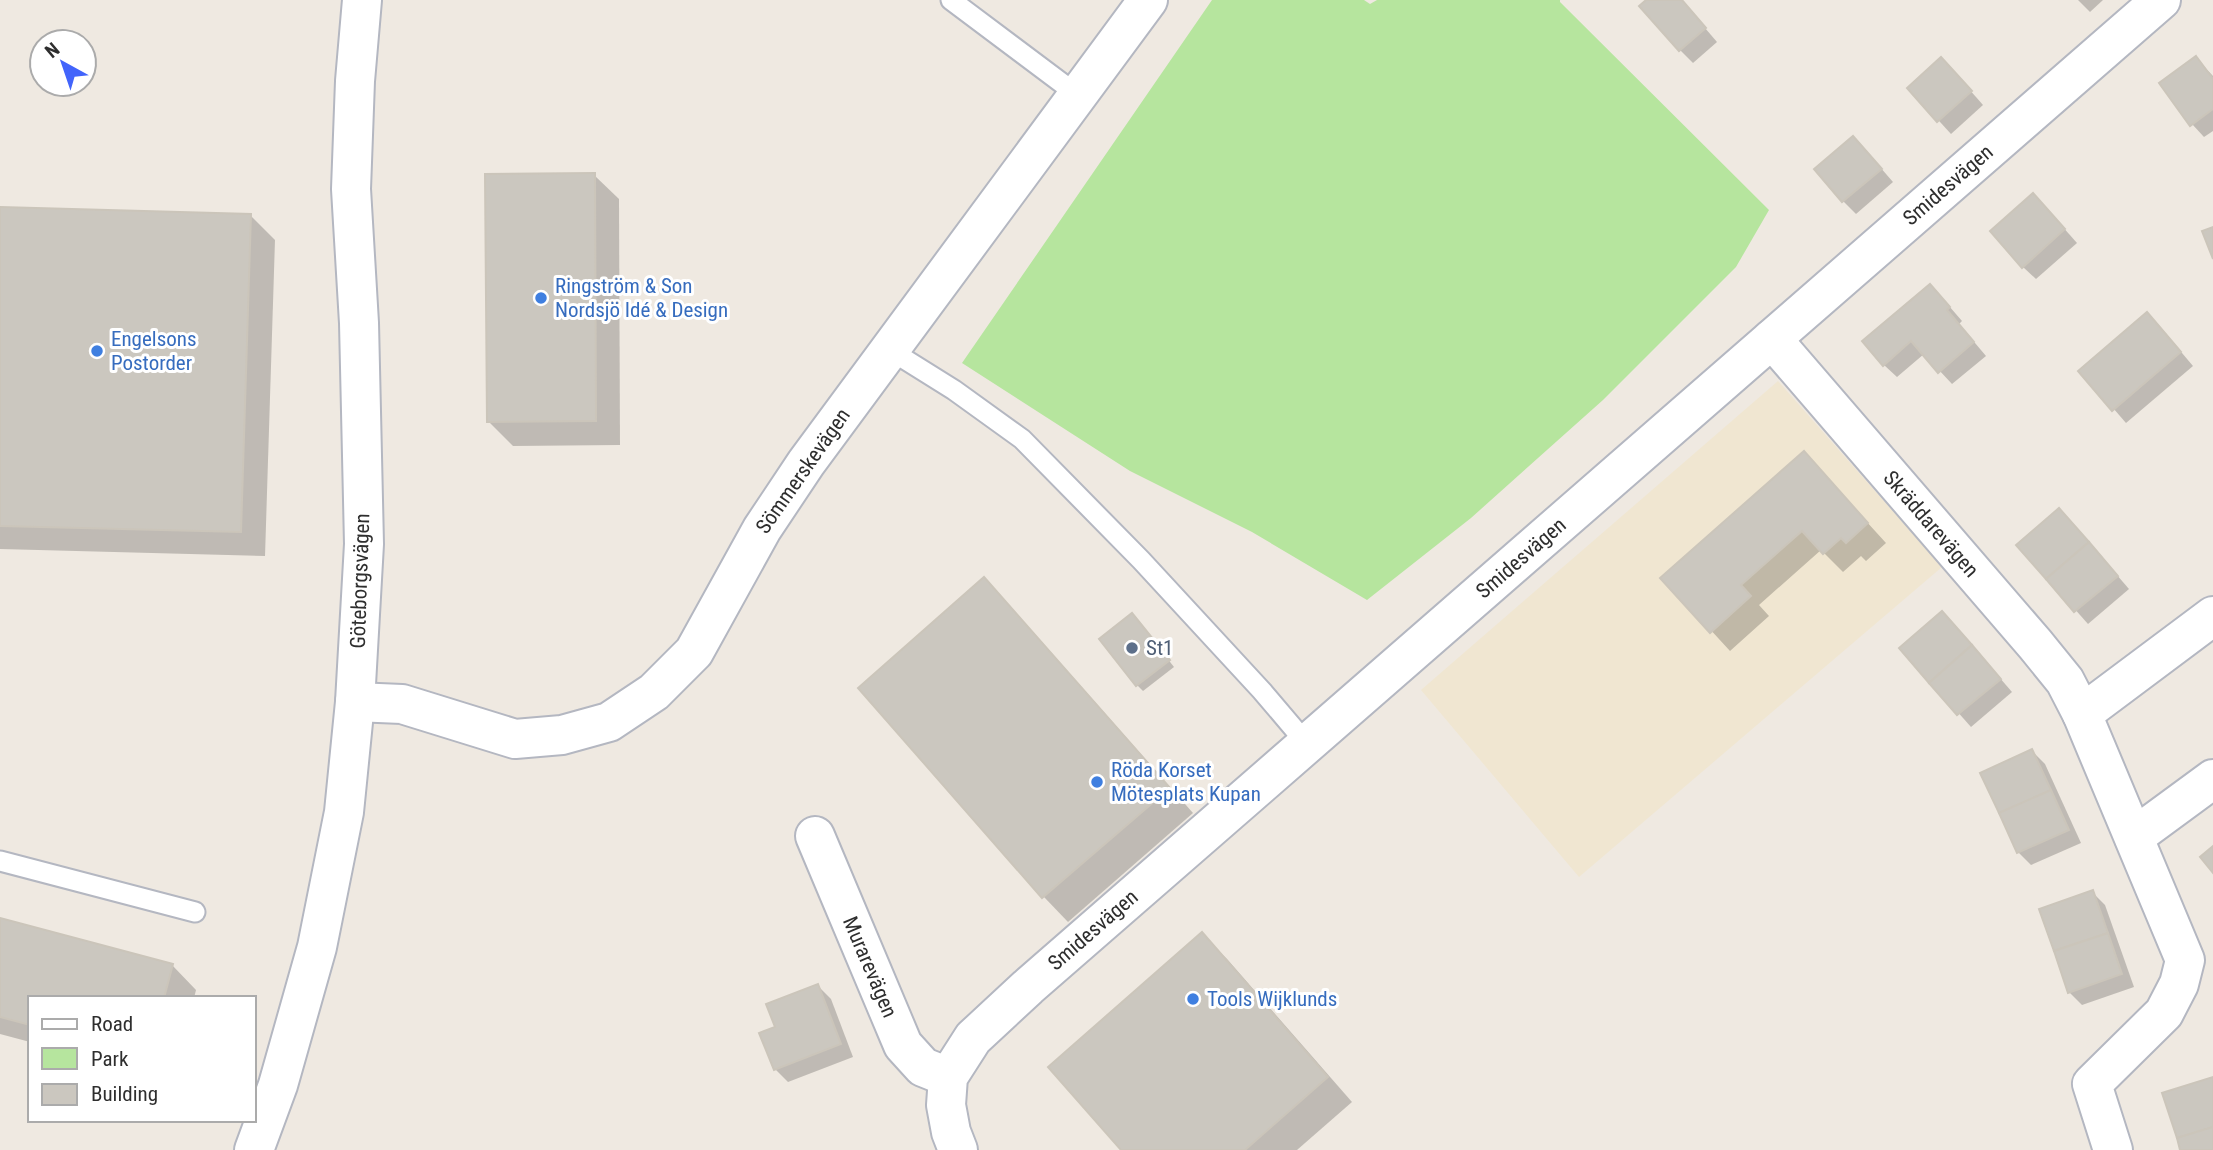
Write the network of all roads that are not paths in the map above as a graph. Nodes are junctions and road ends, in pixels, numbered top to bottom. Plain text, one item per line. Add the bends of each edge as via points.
1 (362, 0) edge
2 (951, 0) edge
3 (1148, 0) edge
4 (2161, 0) edge
5 (1079, 96) junction
6 (1772, 339) junction
7 (890, 350) junction
8 (2213, 616) edge
9 (355, 702) junction
10 (2082, 714) junction
11 (1307, 744) junction
12 (2213, 779) edge
13 (815, 836) dead end
14 (2134, 837) junction
15 (0, 860) edge
16 (195, 912) dead end
17 (948, 1077) junction
18 (254, 1150) edge
19 (958, 1150) edge
20 (2113, 1150) edge

1 - 9 street, Göteborgsvägen via 351,189 364,544
2 - 5 lane
3 - 5 street, Sömmerskevägen
4 - 6 street, Smidesvägen
5 - 7 street, Sömmerskevägen
6 - 10 street, Skräddarevägen via 2035,644 2065,681
6 - 11 street, Smidesvägen
7 - 9 street, Sömmerskevägen via 762,529 694,652 654,692 609,722 562,735 516,739 402,704
7 - 11 lane via 1022,439 1141,560
8 - 10 street
9 - 18 street, Göteborgsvägen via 344,812 317,947 278,1085
10 - 14 street, Skräddarevägen
11 - 17 street, Smidesvägen via 973,1038
12 - 14 street
13 - 17 street, Murarevägen via 902,1045 923,1067
14 - 20 street, Skräddarevägen via 2185,960 2164,1013 2092,1084
15 - 16 lane
17 - 19 street via 946,1105

